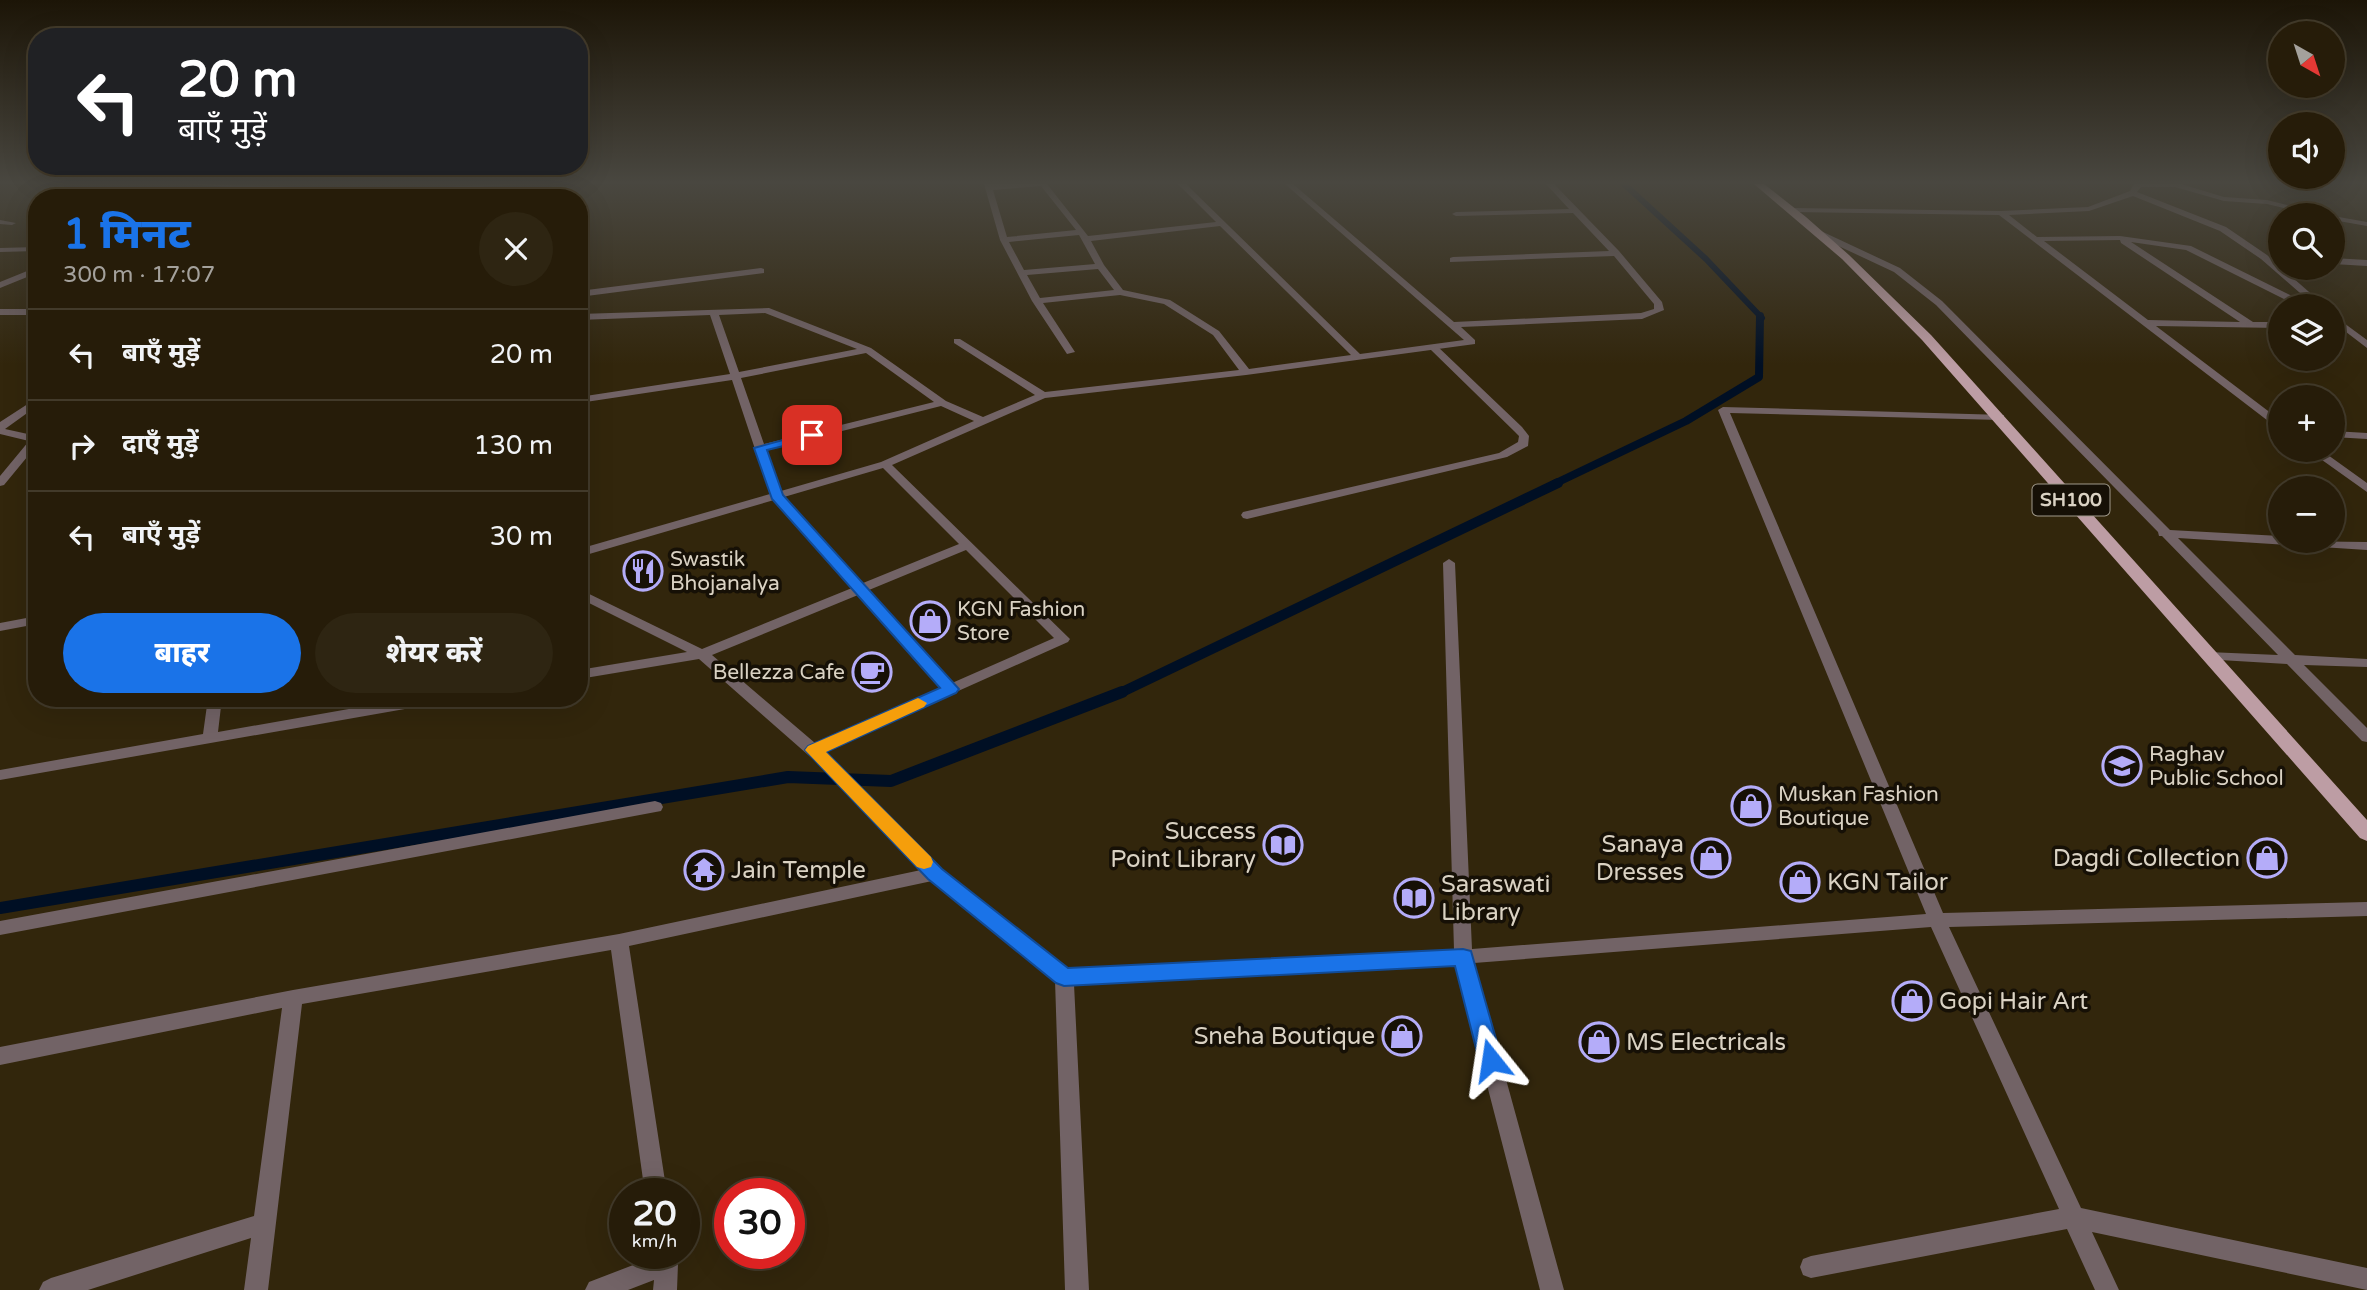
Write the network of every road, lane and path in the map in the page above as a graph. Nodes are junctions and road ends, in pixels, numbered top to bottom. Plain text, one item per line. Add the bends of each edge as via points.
1 (1006, 244) edge
2 (1088, 244) edge
3 (1241, 244) edge
4 (1358, 244) edge
5 (1607, 244) edge
6 (1830, 244) edge
7 (1842, 244) edge
8 (2045, 244) edge
9 (2129, 244) edge
10 (2162, 244) edge
11 (2245, 244) edge
12 (28, 249) edge
13 (0, 250) edge
14 (1616, 253) junction
15 (2263, 257) junction
16 (2268, 257) edge
17 (1453, 260) dead end
18 (2345, 262) edge
19 (2367, 263) edge
20 (1100, 266) junction
21 (761, 271) dead end
22 (1021, 273) junction
23 (28, 274) edge
24 (0, 285) edge
25 (1120, 292) junction
26 (588, 293) edge
27 (2281, 294) edge
28 (2305, 294) edge
29 (1037, 301) junction
30 (0, 312) edge
31 (28, 312) edge
32 (714, 313) junction
33 (588, 317) edge
34 (2147, 323) junction
35 (1453, 325) junction
36 (2268, 325) edge
37 (2345, 325) edge
38 (2253, 326) junction
39 (2345, 329) edge
40 (2367, 333) edge
41 (957, 341) dead end
42 (2367, 345) edge
43 (1433, 347) junction
44 (868, 350) junction
45 (1070, 352) dead end
46 (1358, 357) junction
47 (1246, 372) junction
48 (736, 376) junction
49 (1042, 395) junction
50 (588, 400) edge
51 (942, 404) junction
52 (28, 408) edge
53 (2268, 416) edge
54 (2000, 417) junction
55 (982, 421) junction
56 (0, 429) edge
57 (2345, 435) edge
58 (2367, 436) edge
59 (28, 437) edge
60 (760, 448) junction
61 (28, 449) edge
62 (2331, 462) edge
63 (885, 464) junction
64 (0, 483) edge
65 (2367, 488) edge
66 (776, 496) junction
67 (1247, 515) dead end
68 (2163, 533) junction
69 (2268, 539) edge
70 (968, 545) junction
71 (2345, 545) edge
72 (2367, 546) edge
73 (588, 550) edge
74 (1448, 563) dead end
75 (859, 590) junction
76 (588, 597) edge
77 (28, 622) edge
78 (0, 627) edge
79 (702, 654) junction
80 (2208, 656) junction
81 (2295, 660) junction
82 (2367, 663) edge
83 (588, 673) edge
84 (950, 689) junction
85 (214, 707) edge
86 (386, 707) edge
87 (210, 737) junction
88 (2367, 737) edge
89 (818, 754) junction
90 (0, 775) edge
91 (655, 807) dead end
92 (2367, 833) edge
93 (935, 874) junction
94 (2367, 908) edge
95 (1937, 920) junction
96 (0, 928) edge
97 (619, 941) junction
98 (1463, 957) junction
99 (1064, 977) junction
100 (293, 998) junction
101 (0, 1056) edge
102 (654, 1178) edge
103 (2073, 1217) junction
104 (265, 1223) junction
105 (1811, 1267) dead end
106 (642, 1269) edge
107 (666, 1269) edge
108 (2367, 1280) edge
109 (51, 1290) edge
110 (256, 1290) edge
111 (597, 1290) edge
112 (666, 1290) edge
113 (1077, 1290) edge
114 (1552, 1290) edge
115 (2107, 1290) edge

1 - 22 street
2 - 20 street
3 - 46 street
4 - 35 street
5 - 14 street
6 - 54 main road, SH100 via 1886,295
7 - 68 street via 1897,270 1939,303
8 - 34 street
9 - 38 street
10 - 27 street via 2188,248
11 - 15 street
12 - 13 street
14 - 17 street
14 - 35 street via 1659,304 1659,310 1642,316
15 - 16 street
15 - 28 street
18 - 19 street
20 - 22 street
20 - 25 street
21 - 26 street
22 - 29 street
23 - 24 street
25 - 29 street
25 - 47 street via 1177,308 1216,333
29 - 45 street
30 - 31 street
32 - 33 street
32 - 44 street via 766,310
32 - 48 street
34 - 38 street
34 - 53 street
35 - 43 street via 1472,342
36 - 38 street
37 - 40 street
39 - 42 street
41 - 49 street
43 - 46 street
43 - 67 street via 1518,429 1524,444 1503,455
44 - 48 street
44 - 51 street
46 - 47 street
47 - 49 street
48 - 50 street
48 - 60 street
49 - 55 street
51 - 55 street
51 - 60 street
52 - 56 street
54 - 80 main road, SH100
54 - 95 street via 1723,410
55 - 63 street
56 - 59 street
57 - 58 street
60 - 66 street
61 - 64 street
62 - 65 street
63 - 66 street
63 - 70 street
66 - 73 street
66 - 75 street
68 - 69 street
68 - 81 street
70 - 75 street
70 - 84 street via 1063,639
71 - 72 street
74 - 98 street
75 - 79 street
75 - 84 street
76 - 79 street
77 - 78 street
79 - 83 street
79 - 89 street
80 - 81 street
80 - 92 main road, SH100
81 - 82 street
81 - 88 street
84 - 89 street
85 - 87 street
86 - 87 street
87 - 90 street
89 - 93 street
91 - 96 street
93 - 97 street
93 - 99 street
94 - 95 street
95 - 98 street
95 - 103 street
97 - 100 street
97 - 102 street
98 - 99 street
98 - 114 street
99 - 113 street
100 - 101 street
100 - 104 street
103 - 105 street
103 - 108 street
103 - 115 street
104 - 109 street
104 - 110 street
106 - 111 street
107 - 112 street

